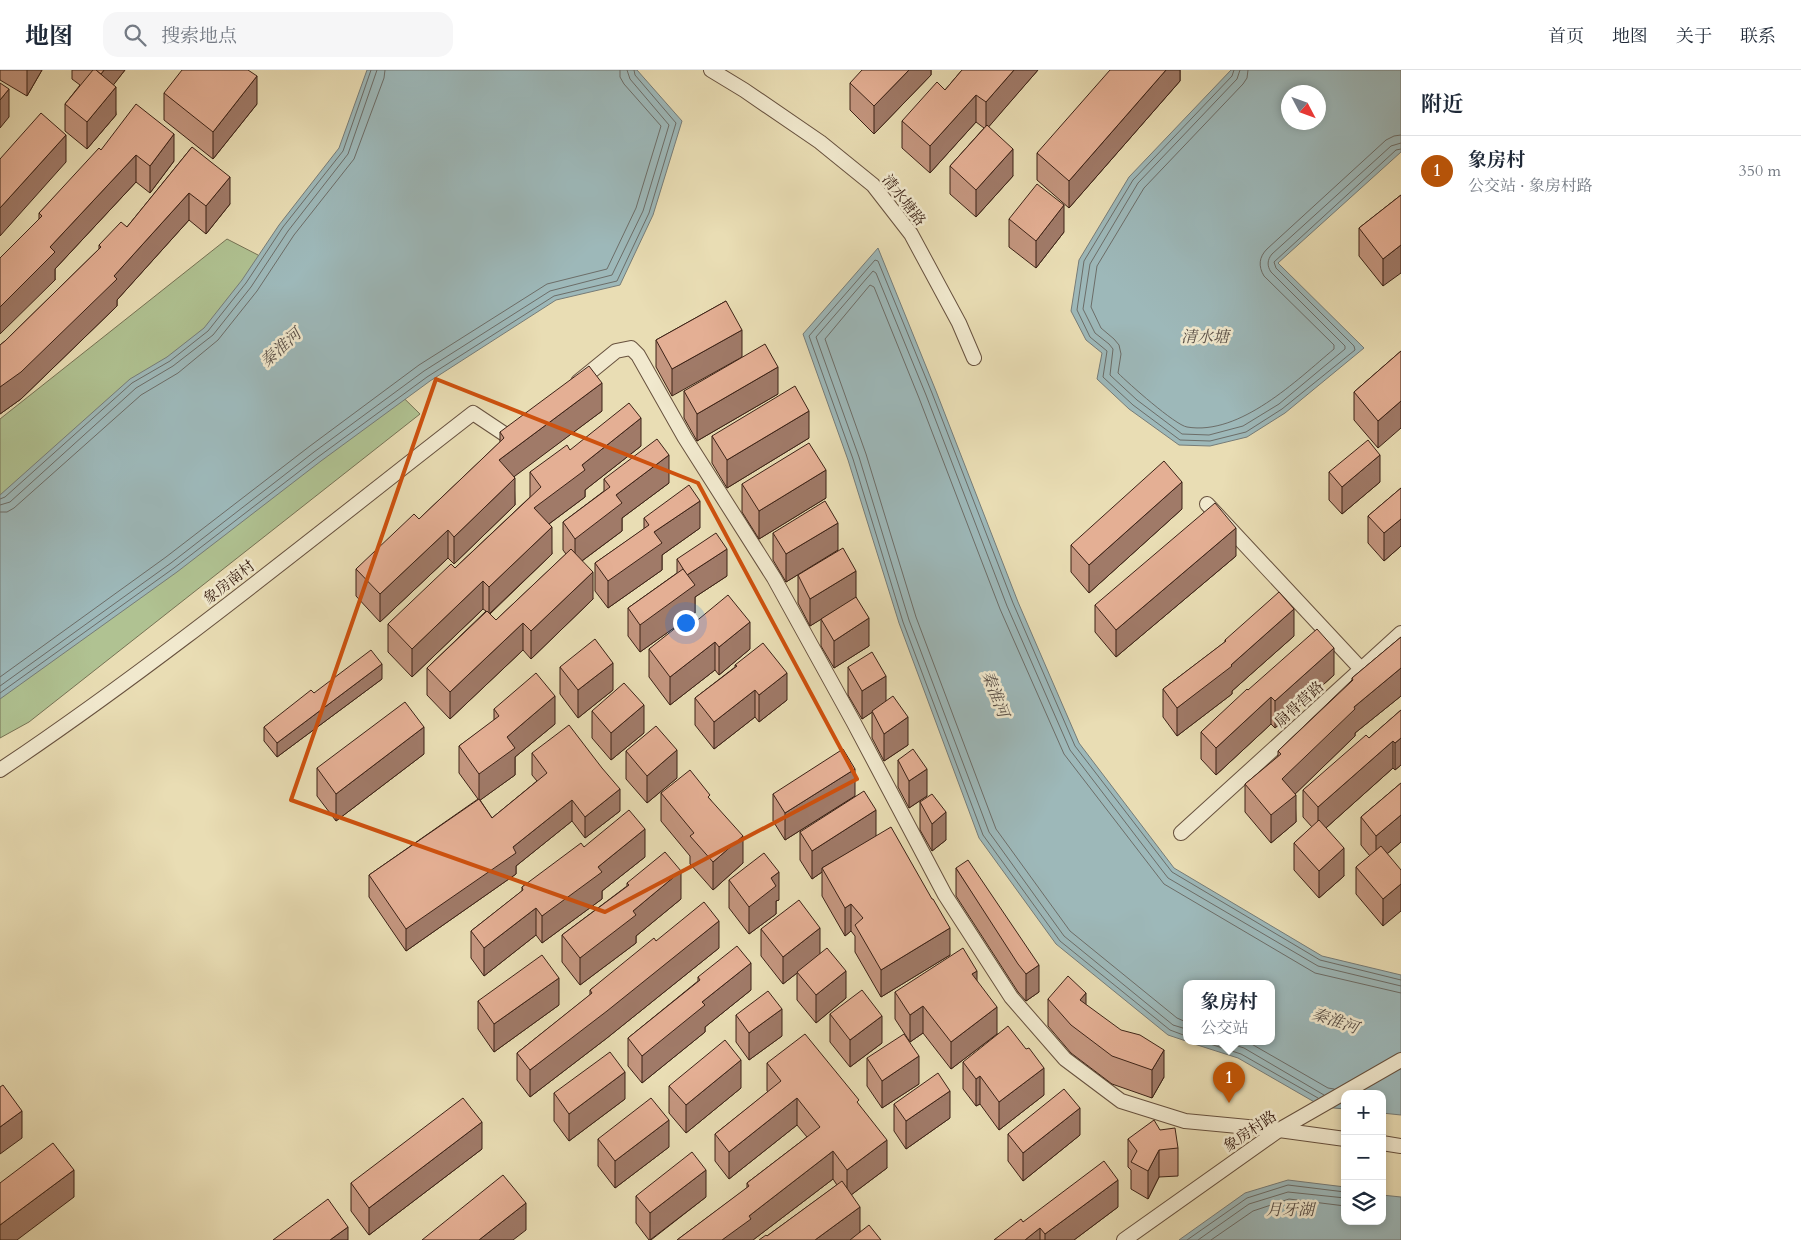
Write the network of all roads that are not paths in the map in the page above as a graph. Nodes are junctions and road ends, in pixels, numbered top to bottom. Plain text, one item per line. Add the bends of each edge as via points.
1 (711, 70) edge
2 (974, 358) dead end
3 (564, 394) edge
4 (528, 424) edge
5 (1207, 504) dead end
6 (1401, 633) edge
7 (1361, 669) junction
8 (0, 770) edge
9 (1181, 833) dead end
10 (1401, 1060) edge
11 (1279, 1130) junction
12 (1341, 1138) edge
13 (1386, 1144) edge
14 (1401, 1146) edge
15 (1124, 1240) edge

1 - 2 street, 清水塘路 via 820,142 873,185 911,234 959,322
3 - 11 street via 616,351 631,348 638,355 685,438 774,578 944,895 1011,997 1065,1058 1121,1101 1185,1121
4 - 8 street, 象房南村 via 506,435 473,413 196,629 67,726
5 - 7 street
6 - 7 street, 扇骨营路
7 - 9 street, 扇骨营路
10 - 11 street, 象房村路
11 - 12 street
11 - 15 street, 象房村路
13 - 14 street

